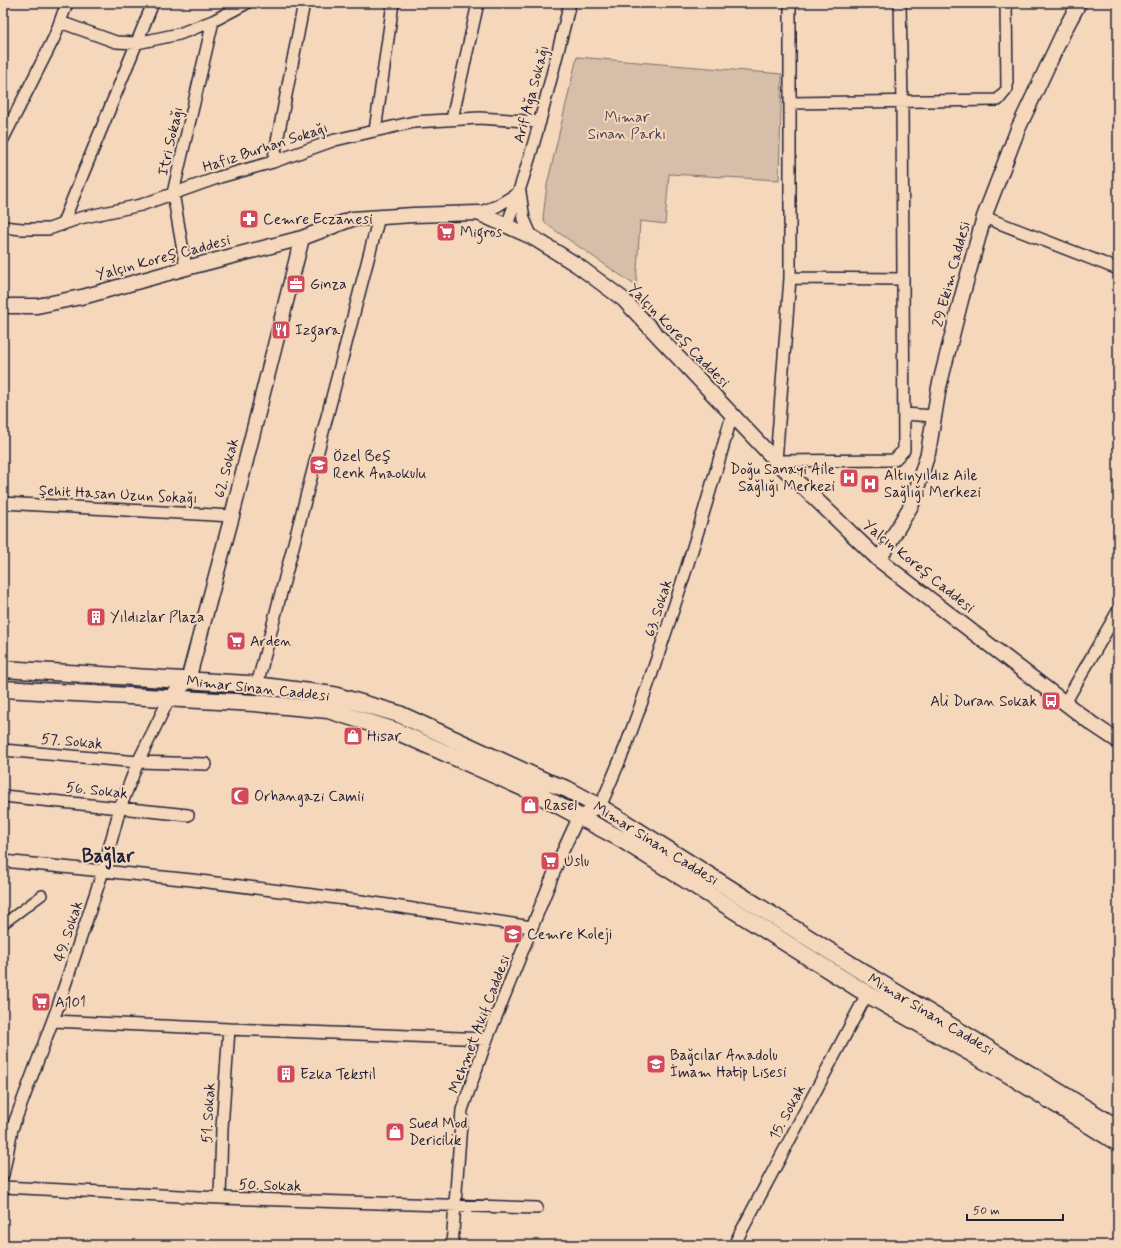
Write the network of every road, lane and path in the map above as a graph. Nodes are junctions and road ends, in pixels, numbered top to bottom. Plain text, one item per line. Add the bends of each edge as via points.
1 (67, 3) edge
2 (153, 3) edge
3 (246, 3) edge
4 (304, 3) edge
5 (393, 3) edge
6 (478, 3) edge
7 (570, 3) edge
8 (790, 3) edge
9 (900, 3) edge
10 (1006, 3) edge
11 (1079, 3) edge
12 (213, 21) junction
13 (60, 22) junction
14 (137, 43) junction
15 (902, 102) junction
16 (790, 103) junction
17 (452, 119) junction
18 (540, 122) junction
19 (375, 131) junction
20 (3, 139) edge
21 (273, 162) junction
22 (520, 192) junction
23 (173, 193) junction
24 (478, 213) junction
25 (379, 217) junction
26 (984, 217) junction
27 (62, 225) junction
28 (507, 225) junction
29 (3, 227) edge
30 (532, 237) junction
31 (302, 238) junction
32 (186, 268) junction
33 (1118, 270) edge
34 (790, 278) junction
35 (903, 279) junction
36 (3, 306) edge
37 (904, 414) junction
38 (732, 415) junction
39 (934, 416) junction
40 (776, 461) junction
41 (3, 503) edge
42 (232, 516) junction
43 (879, 560) junction
44 (1118, 611) edge
45 (3, 669) edge
46 (188, 680) junction
47 (257, 685) junction
48 (3, 689) edge
49 (169, 699) junction
50 (1064, 703) junction
51 (1118, 741) edge
52 (3, 750) edge
53 (138, 762) junction
54 (206, 764) dead end
55 (3, 796) edge
56 (600, 807) junction
57 (120, 808) junction
58 (188, 815) dead end
59 (579, 816) junction
60 (3, 861) edge
61 (103, 871) junction
62 (42, 895) dead end
63 (3, 924) edge
64 (532, 927) junction
65 (867, 994) junction
66 (53, 1021) junction
67 (229, 1030) junction
68 (487, 1039) junction
69 (1118, 1128) edge
70 (1118, 1143) edge
71 (3, 1175) edge
72 (3, 1187) edge
73 (220, 1198) junction
74 (455, 1206) junction
75 (537, 1208) dead end
76 (452, 1245) edge
77 (734, 1245) edge

1 - 13 street
2 - 14 street
3 - 12 street
4 - 21 street
5 - 19 street
6 - 17 street
7 - 18 street, Arif Ağa Sokağı
8 - 16 street
9 - 15 street
10 - 15 street via 1007,89 998,100
11 - 26 street, 29 Ekim Caddesi via 1018,129
12 - 14 street via 179,34
12 - 23 street, Itri Sokağı
13 - 14 street via 116,42
13 - 20 street
14 - 27 street
15 - 16 street
15 - 35 street
16 - 34 street
17 - 18 street, Hafız Burhan Sokağı
17 - 19 street, Hafız Burhan Sokağı via 414,122
18 - 22 street, Arif Ağa Sokağı
19 - 21 street, Hafız Burhan Sokağı via 335,140
21 - 23 street, Hafız Burhan Sokağı
22 - 24 street via 498,206
22 - 28 street, Arif Ağa Sokağı
22 - 30 street via 524,218
23 - 27 street, Hafız Burhan Sokağı via 141,205 80,218
23 - 32 street, Itri Sokağı
24 - 25 street, Yalçın Koreş Caddesi
24 - 28 street, Yalçın Koreş Caddesi
25 - 31 street, Yalçın Koreş Caddesi via 352,219
25 - 47 street
26 - 33 street
26 - 39 street, 29 Ekim Caddesi via 939,387
27 - 29 street, Hafız Burhan Sokağı via 49,229
28 - 30 street, Yalçın Koreş Caddesi
30 - 38 street, Yalçın Koreş Caddesi via 623,299
31 - 32 street, Yalçın Koreş Caddesi
31 - 42 street, 62. Sokak
32 - 36 street, Yalçın Koreş Caddesi via 44,305
34 - 35 street
34 - 40 street
35 - 37 street
37 - 39 street
37 - 40 street via 904,450 894,460
38 - 40 street, Yalçın Koreş Caddesi
38 - 56 street, 63. Sokak via 705,510 656,662
39 - 43 street, 29 Ekim Caddesi via 928,453 912,504
40 - 43 street, Yalçın Koreş Caddesi
41 - 42 street, Şehit Hasan Uzun Sokağı
42 - 46 street, 62. Sokak
43 - 50 street, Yalçın Koreş Caddesi
44 - 50 street
45 - 46 main road, Mimar Sinan Caddesi
46 - 47 main road, Mimar Sinan Caddesi
46 - 49 street, 62. Sokak
47 - 56 main road, Mimar Sinan Caddesi via 332,695 399,714 567,789
48 - 49 main road, Mimar Sinan Caddesi
49 - 53 street, 49. Sokak
49 - 59 main road, Mimar Sinan Caddesi via 328,710 396,731 537,794
50 - 51 street, Yalçın Koreş Caddesi
52 - 53 street, 57. Sokak
53 - 54 street, 57. Sokak
53 - 57 street, 49. Sokak
55 - 57 street, 56. Sokak
56 - 59 street
56 - 69 main road, Mimar Sinan Caddesi
57 - 58 street, 56. Sokak
57 - 61 street, 49. Sokak
59 - 64 street, Mehmet Akif Caddesi
59 - 65 main road, Mimar Sinan Caddesi via 621,839
60 - 61 street
61 - 64 street via 362,901
61 - 66 street, 49. Sokak
62 - 63 street
64 - 68 street, Mehmet Akif Caddesi
65 - 70 main road, Mimar Sinan Caddesi via 1006,1073
65 - 77 street, 15. Sokak
66 - 67 street
66 - 71 street, 49. Sokak via 12,1129
67 - 68 street
67 - 73 street, 51. Sokak
68 - 74 street, Mehmet Akif Caddesi via 462,1110
72 - 73 street, 50. Sokak
73 - 74 street, 50. Sokak
74 - 75 street, 50. Sokak
74 - 76 street, Mehmet Akif Caddesi

